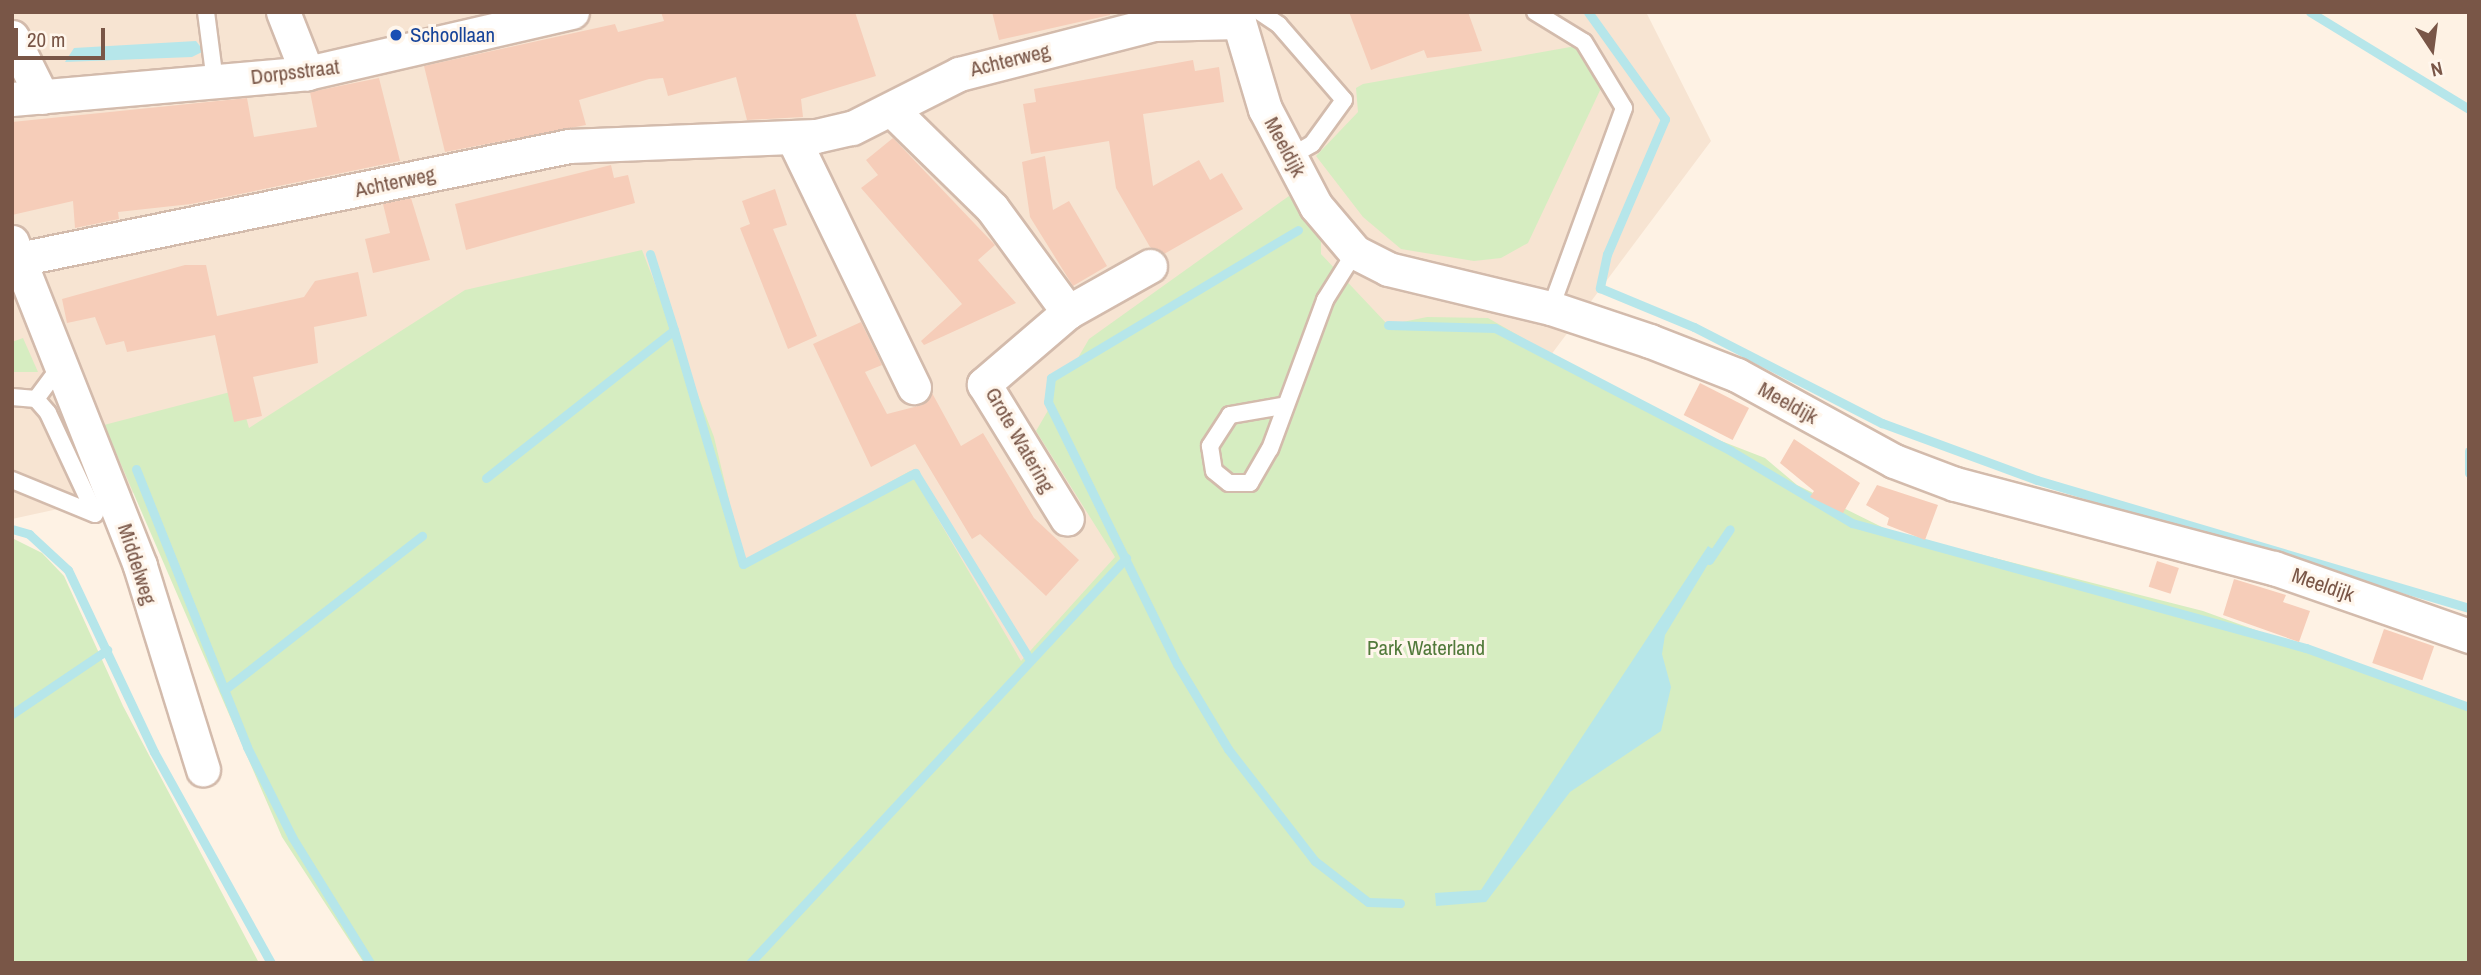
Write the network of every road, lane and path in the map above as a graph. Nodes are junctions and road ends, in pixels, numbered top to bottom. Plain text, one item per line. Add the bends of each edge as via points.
1 (205, 12) edge
2 (283, 12) edge
3 (572, 12) edge
4 (1535, 12) edge
5 (1248, 16) edge
6 (1150, 18) edge
7 (12, 37) edge
8 (307, 72) junction
9 (215, 81) junction
10 (27, 98) edge
11 (892, 110) junction
12 (793, 138) junction
13 (1291, 156) junction
14 (16, 250) edge
15 (1355, 252) junction
16 (1150, 266) dead end
17 (1550, 308) junction
18 (1068, 312) junction
19 (64, 361) junction
20 (914, 387) dead end
21 (12, 397) edge
22 (36, 399) junction
23 (1282, 406) junction
24 (12, 480) edge
25 (1067, 519) dead end
26 (2469, 636) edge
27 (203, 769) dead end

1 - 9 lane
2 - 8 street
3 - 8 street, Dorpsstraat
4 - 17 lane via 1584,42 1624,108
5 - 6 street, Achterweg
5 - 13 street, Meeldijk via 1265,109
5 - 13 lane via 1279,24 1344,100 1312,144
6 - 11 street, Achterweg via 959,74
7 - 10 street
8 - 9 street, Dorpsstraat
9 - 10 street, Dorpsstraat
11 - 12 street, Achterweg via 852,128
11 - 18 street via 992,208
12 - 14 street, Achterweg via 569,146
12 - 20 street
13 - 15 street, Meeldijk via 1323,217
14 - 19 street, Middelweg
15 - 17 street, Meeldijk via 1388,269
15 - 23 lane via 1325,300
16 - 18 street, Grote Watering
17 - 26 street, Meeldijk via 1737,375 1894,461 1943,479 2274,568
18 - 25 street, Grote Watering via 984,384
19 - 22 lane
19 - 27 street, Middelweg via 139,566
21 - 22 lane
22 - 24 lane, Middelweg via 68,445 95,514
23 - 23 lane via 1270,449 1250,482 1228,483 1214,471 1210,446 1230,415

